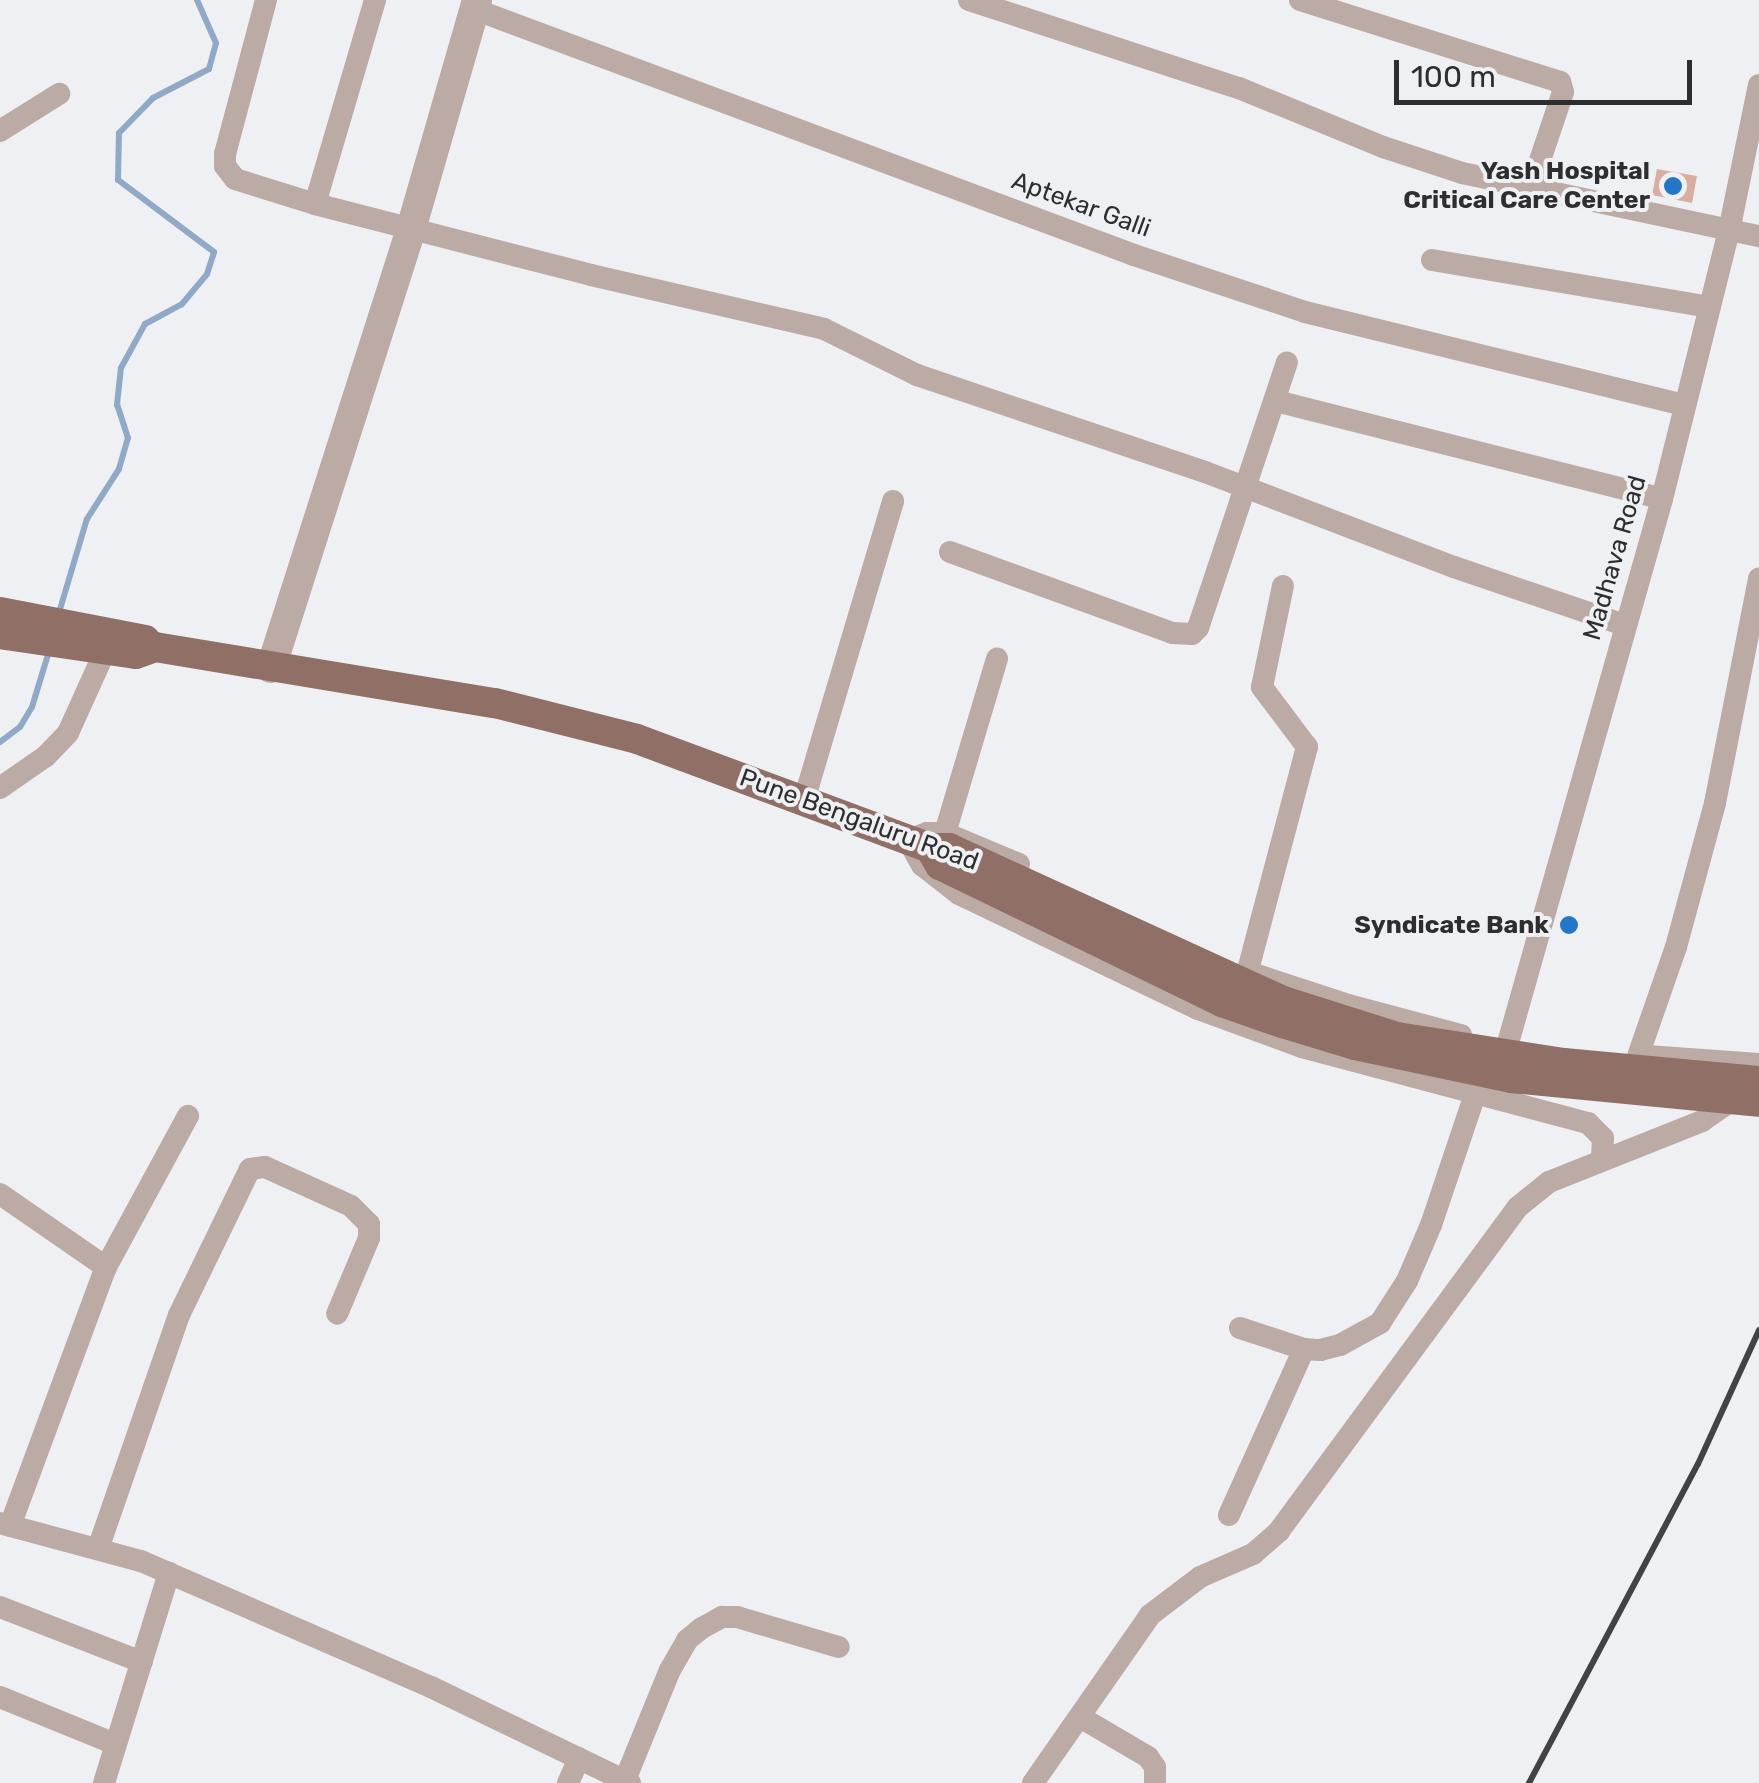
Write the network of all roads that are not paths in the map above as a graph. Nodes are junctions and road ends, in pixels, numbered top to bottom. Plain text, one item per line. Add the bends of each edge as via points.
1 (266, 0) edge
2 (375, 0) edge
3 (969, 0) edge
4 (1300, 0) edge
5 (476, 5) edge
6 (1759, 85) edge
7 (59, 94) dead end
8 (0, 131) edge
9 (1532, 187) junction
10 (315, 204) junction
11 (1730, 226) junction
12 (412, 229) junction
13 (1759, 236) edge
14 (1432, 260) dead end
15 (1709, 307) junction
16 (1287, 362) dead end
17 (1276, 401) junction
18 (1683, 404) junction
19 (1244, 488) junction
20 (1662, 499) junction
21 (893, 501) dead end
22 (950, 552) dead end
23 (1759, 578) edge
24 (1283, 586) dead end
25 (13, 625) edge
26 (1624, 625) junction
27 (75, 635) junction
28 (155, 647) junction
29 (105, 651) junction
30 (996, 659) dead end
31 (271, 668) junction
32 (0, 788) edge
33 (804, 800) junction
34 (928, 840) junction
35 (1248, 970) junction
36 (1508, 1043) junction
37 (1638, 1056) junction
38 (1759, 1064) edge
39 (1759, 1081) edge
40 (1475, 1094) junction
41 (1759, 1102) edge
42 (188, 1116) dead end
43 (1602, 1159) junction
44 (0, 1194) edge
45 (106, 1267) junction
46 (337, 1314) dead end
47 (1240, 1328) dead end
48 (1304, 1350) junction
49 (1229, 1516) dead end
50 (5, 1525) edge
51 (99, 1546) junction
52 (169, 1573) junction
53 (0, 1606) edge
54 (838, 1647) dead end
55 (142, 1662) junction
56 (0, 1697) edge
57 (1080, 1717) junction
58 (114, 1744) junction
59 (579, 1758) junction
60 (627, 1782) edge
61 (104, 1783) edge
62 (568, 1783) edge
63 (1034, 1783) edge
64 (1155, 1783) edge

1 - 10 street via 224,166 236,179
2 - 10 street
3 - 9 street via 1239,88 1414,158
4 - 9 street via 1560,82
5 - 12 street
5 - 18 street, Aptekar Galli via 1134,255 1305,312
6 - 11 street, Madhava Road
7 - 8 street
9 - 11 street
10 - 12 street
11 - 13 street
11 - 15 street, Madhava Road
12 - 19 street via 824,330 917,375
12 - 31 street
14 - 15 street
15 - 18 street, Madhava Road
16 - 17 street
17 - 19 street
17 - 20 street
18 - 20 street, Madhava Road
19 - 22 street via 1198,628 1183,636
19 - 26 street
20 - 26 street, Madhava Road
21 - 33 street
23 - 37 street via 1715,803
24 - 35 street via 1262,687 1308,747
25 - 27 main road, Pune Bengaluru Road
26 - 36 street, Madhava Road
27 - 28 main road via 137,635
27 - 29 main road, Pune Bengaluru Road
28 - 29 main road, Pune Bengaluru Road via 136,654
28 - 31 main road, Pune Bengaluru Road
29 - 32 street via 68,734
30 - 34 street
31 - 33 main road, Pune Bengaluru Road via 495,702 637,739
33 - 34 main road, Pune Bengaluru Road
34 - 35 street via 971,841
34 - 39 main road, Pune Bengaluru Road, bridge via 1283,1002 1397,1037 1564,1063
34 - 40 street via 922,865 959,894 1198,1009 1256,1034
34 - 41 main road, bridge via 940,866 1222,1002 1300,1028 1511,1078
35 - 36 street via 1348,1005
36 - 37 street
37 - 38 street
38 - 43 street via 1748,1088 1723,1110
40 - 43 street via 1588,1122 1603,1138
40 - 48 street via 1394,1306 1360,1336
42 - 45 street
43 - 57 street via 1549,1182 1518,1207 1279,1531 1253,1554 1200,1577 1150,1614
44 - 45 street
45 - 50 street
46 - 51 street via 370,1238 369,1224 351,1206 265,1167 250,1169 179,1315
47 - 48 street
48 - 49 street
50 - 51 street
51 - 52 street
52 - 55 street
52 - 59 street
53 - 55 street
54 - 60 street via 737,1618 722,1617 702,1628 670,1670
55 - 58 street
56 - 58 street
57 - 63 street
57 - 64 street via 1148,1757
58 - 61 street
59 - 60 street
59 - 62 street

